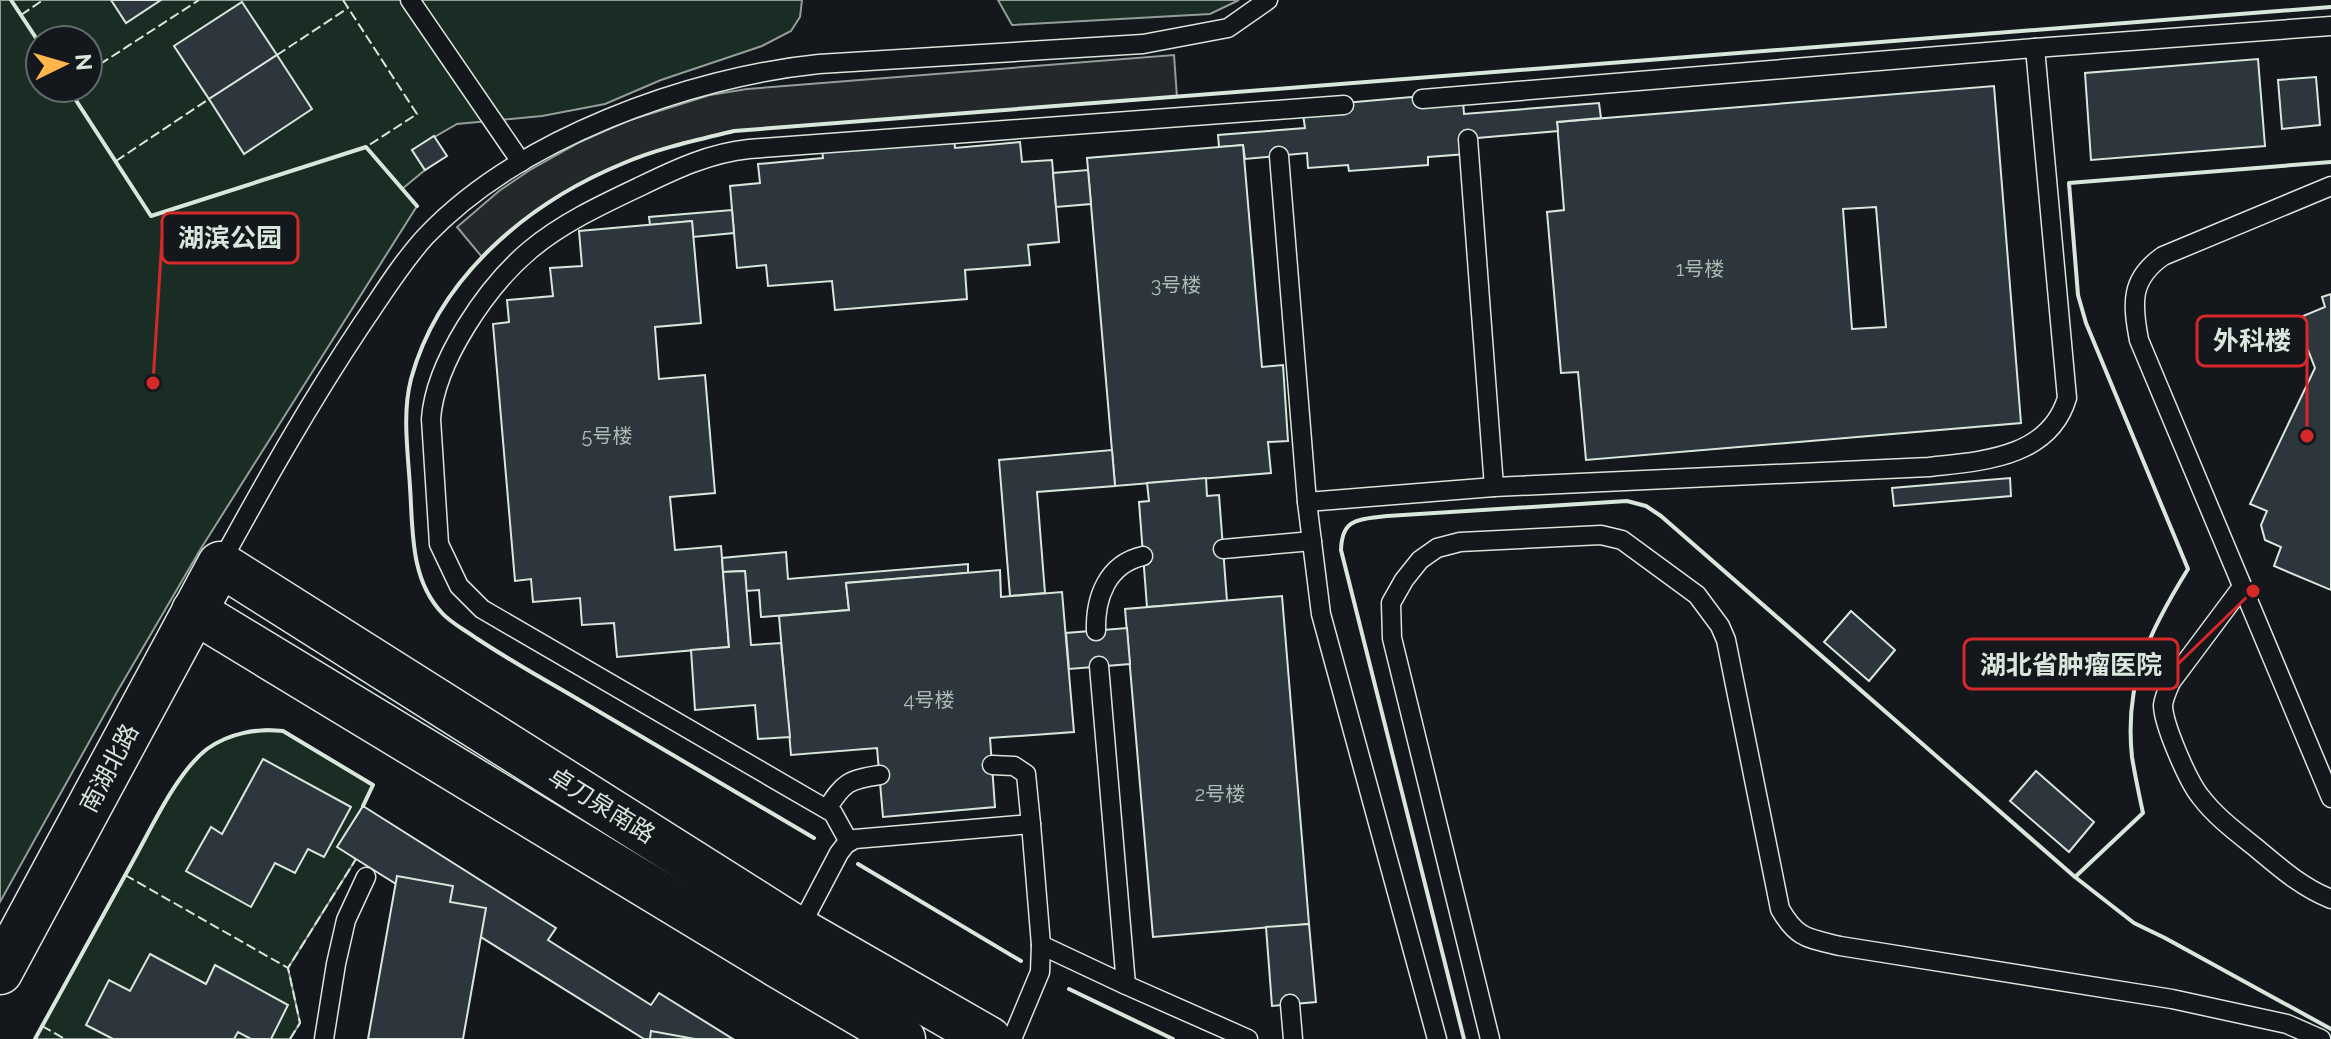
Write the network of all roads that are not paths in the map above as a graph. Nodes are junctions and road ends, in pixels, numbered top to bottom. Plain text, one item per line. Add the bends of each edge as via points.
1 (410, 0) edge
2 (1268, 0) edge
3 (2331, 26) edge
4 (2035, 48) junction
5 (1465, 95) junction
6 (1422, 99) dead end
7 (1344, 105) dead end
8 (1275, 111) junction
9 (1466, 114) dead end
10 (1277, 131) dead end
11 (1468, 139) dead end
12 (1279, 156) dead end
13 (521, 162) junction
14 (2331, 186) edge
15 (1494, 487) junction
16 (1307, 502) junction
17 (1312, 541) junction
18 (1223, 549) dead end
19 (1143, 556) dead end
20 (220, 564) junction
21 (2242, 587) junction
22 (194, 611) junction
23 (1096, 631) dead end
24 (1099, 666) dead end
25 (992, 765) dead end
26 (880, 775) dead end
27 (2331, 798) edge
28 (827, 809) junction
29 (1031, 824) junction
30 (849, 842) junction
31 (366, 877) dead end
32 (2331, 899) edge
33 (799, 930) junction
34 (1041, 945) junction
35 (0, 972) edge
36 (1126, 985) junction
37 (1290, 1004) dead end
38 (324, 1039) edge
39 (903, 1039) edge
40 (989, 1039) edge
41 (1012, 1039) edge
42 (1248, 1039) edge
43 (1293, 1039) edge
44 (1437, 1039) edge
45 (1490, 1039) edge
46 (2321, 1039) edge

1 - 13 lane
2 - 13 lane via 1228,28 1143,44 819,64 742,76 625,113
3 - 4 lane
4 - 5 lane
4 - 15 lane via 2067,398 2049,431 2032,445 1993,458 1929,467
5 - 6 lane
5 - 9 lane
7 - 8 lane
8 - 10 lane
8 - 28 lane via 709,156 610,201 531,249 499,281 457,340 436,389 431,419 439,544 459,586 482,609
11 - 15 lane
12 - 16 lane
13 - 20 lane via 481,188 424,238 292,433
14 - 21 lane via 2163,256 2148,267 2135,297 2139,340
15 - 16 lane
16 - 17 lane
17 - 18 lane
17 - 44 lane via 1321,614
19 - 23 lane via 1127,562 1103,587
20 - 22 street, 南湖北路
20 - 33 street, 卓刀泉南路
21 - 27 lane
21 - 32 lane via 2171,682 2163,706 2168,730 2194,788 2210,808 2298,882
22 - 35 street, 南湖北路
22 - 39 street, 卓刀泉南路
24 - 36 lane
25 - 29 lane via 1014,766 1026,774
26 - 28 lane via 847,783
28 - 30 lane
29 - 30 lane
29 - 34 lane
30 - 33 lane
31 - 38 lane via 346,920
33 - 40 street, 卓刀泉南路
34 - 36 lane
34 - 41 lane via 1040,972
36 - 42 lane
37 - 43 lane
45 - 46 lane via 1392,638 1391,603 1420,560 1437,548 1460,542 1601,535 1622,540 1697,595 1720,626 1780,909 1798,934 1840,946 2172,999 2287,1024

